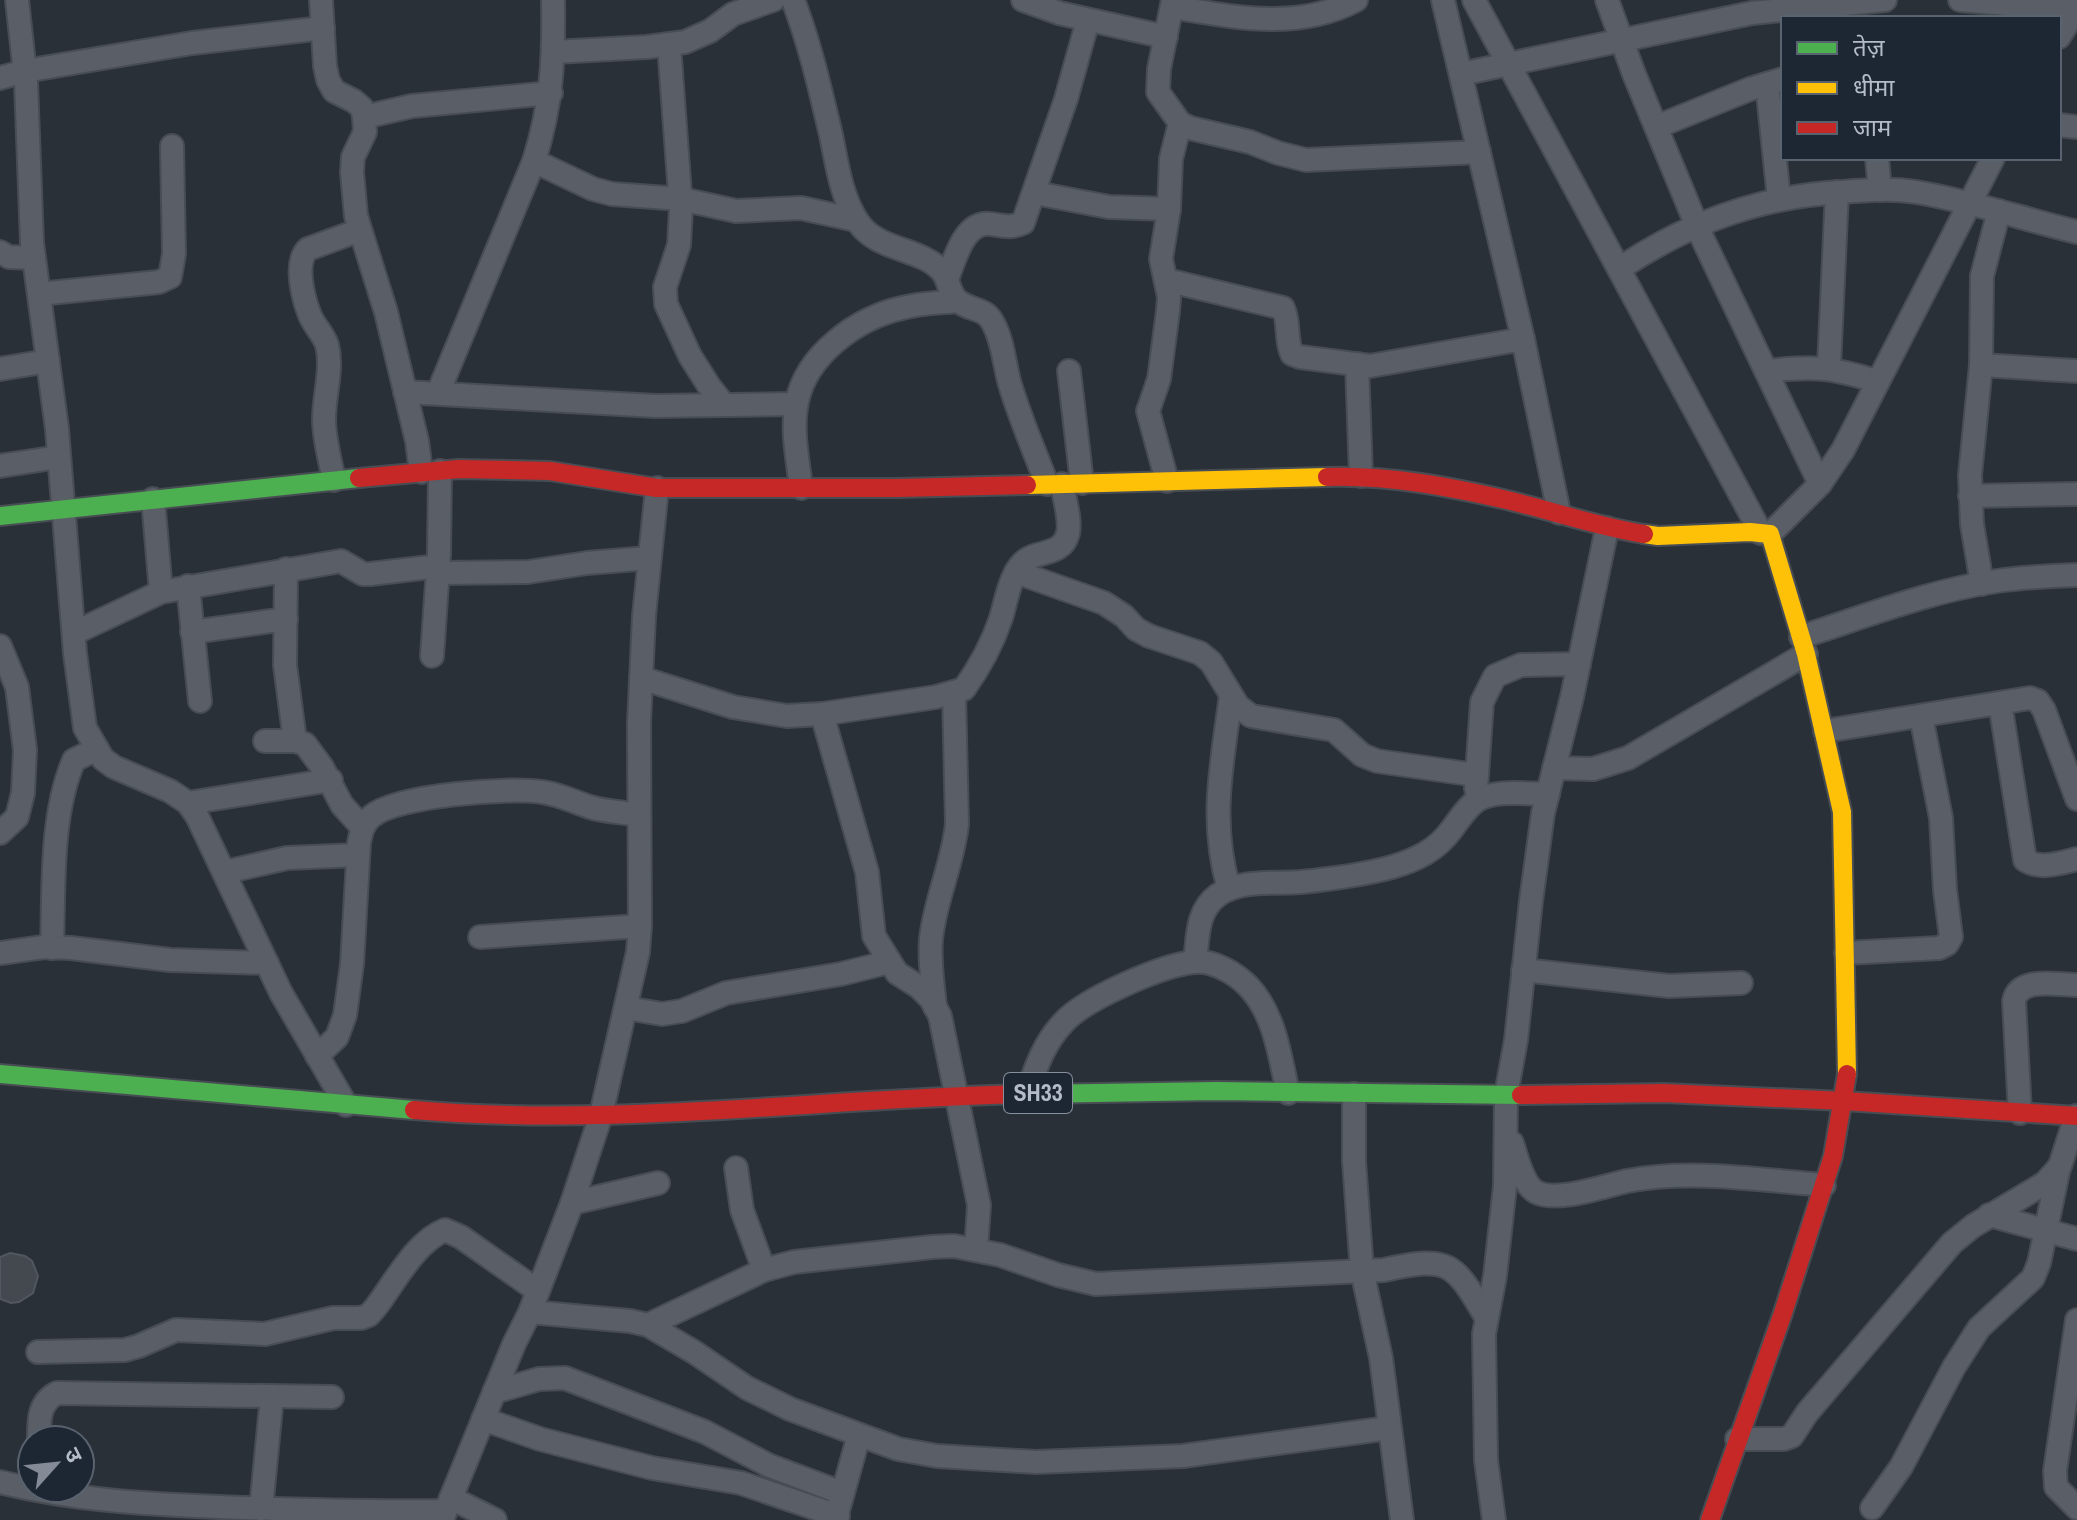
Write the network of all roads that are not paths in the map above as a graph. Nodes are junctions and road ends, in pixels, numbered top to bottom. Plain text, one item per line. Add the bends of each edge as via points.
1 (17, 0) edge
2 (321, 0) edge
3 (553, 0) edge
4 (773, 0) edge
5 (793, 0) edge
6 (1023, 0) edge
7 (1356, 0) edge
8 (1443, 0) edge
9 (1607, 0) edge
10 (1869, 0) edge
11 (1885, 0) edge
12 (1960, 0) edge
13 (1483, 2) edge
14 (1172, 4) edge
15 (2076, 9) edge
16 (1088, 20) junction
17 (323, 28) junction
18 (2061, 34) edge
19 (1166, 37) junction
20 (1622, 40) junction
21 (669, 45) junction
22 (554, 52) junction
23 (1510, 65) junction
24 (25, 71) junction
25 (1461, 74) junction
26 (0, 78) edge
27 (1775, 82) edge
28 (551, 93) junction
29 (364, 117) junction
30 (1180, 123) junction
31 (1656, 127) junction
32 (1778, 141) edge
33 (172, 146) dead end
34 (1479, 152) junction
35 (1877, 160) edge
36 (1992, 160) edge
37 (534, 161) junction
38 (1880, 190) junction
39 (1837, 192) junction
40 (1035, 193) junction
41 (681, 199) junction
42 (1779, 199) junction
43 (1969, 202) junction
44 (1169, 209) junction
45 (1999, 211) junction
46 (856, 220) junction
47 (1696, 225) junction
48 (360, 230) junction
49 (2077, 232) edge
50 (0, 252) edge
51 (34, 258) junction
52 (1619, 269) junction
53 (947, 279) junction
54 (1166, 280) junction
55 (39, 294) junction
56 (957, 301) junction
57 (1523, 339) junction
58 (48, 361) junction
59 (1357, 364) junction
60 (1981, 365) junction
61 (1829, 367) junction
62 (0, 369) edge
63 (1069, 371) dead end
64 (1766, 371) junction
65 (2077, 371) edge
66 (1876, 381) junction
67 (405, 392) junction
68 (438, 393) junction
69 (796, 404) junction
70 (724, 405) junction
71 (59, 457) junction
72 (0, 466) edge
73 (430, 471) junction
74 (1361, 476) junction
75 (334, 480) junction
76 (1167, 481) junction
77 (1064, 484) junction
78 (1820, 484) junction
79 (657, 488) junction
80 (801, 488) junction
81 (2077, 494) edge
82 (1970, 496) junction
83 (153, 499) junction
84 (64, 511) junction
85 (1559, 513) junction
86 (0, 516) edge
87 (1607, 528) junction
88 (1765, 534) junction
89 (649, 558) junction
90 (286, 569) junction
91 (438, 569) junction
92 (1016, 572) junction
93 (2077, 575) edge
94 (1982, 584) junction
95 (188, 586) junction
96 (161, 592) junction
97 (286, 619) junction
98 (192, 632) junction
99 (74, 633) junction
100 (0, 646) edge
101 (1804, 646) junction
102 (432, 656) dead end
103 (1579, 664) junction
104 (641, 678) junction
105 (954, 693) junction
106 (1231, 695) junction
107 (200, 701) dead end
108 (2000, 703) junction
109 (822, 714) junction
110 (1921, 716) junction
111 (1825, 731) junction
112 (265, 741) dead end
113 (295, 741) junction
114 (97, 749) junction
115 (1554, 768) junction
116 (1476, 775) junction
117 (331, 780) junction
118 (1548, 794) junction
119 (2077, 799) edge
120 (1476, 801) junction
121 (188, 803) junction
122 (639, 815) junction
123 (362, 827) junction
124 (0, 833) edge
125 (358, 855) junction
126 (2077, 859) edge
127 (225, 872) junction
128 (1229, 889) junction
129 (640, 926) junction
130 (480, 937) dead end
131 (52, 948) junction
132 (0, 953) edge
133 (1846, 953) junction
134 (889, 962) junction
135 (1195, 962) junction
136 (267, 963) junction
137 (1523, 970) junction
138 (1741, 983) dead end
139 (2077, 985) edge
140 (935, 1007) junction
141 (626, 1008) junction
142 (317, 1056) junction
143 (0, 1074) edge
144 (1027, 1093) junction
145 (1288, 1093) junction
146 (1354, 1094) junction
147 (955, 1095) junction
148 (1506, 1095) junction
149 (1844, 1101) junction
150 (346, 1105) junction
151 (2020, 1113) junction
152 (601, 1115) junction
153 (2076, 1116) edge
154 (1506, 1127) junction
155 (2060, 1166) junction
156 (736, 1168) dead end
157 (658, 1183) dead end
158 (1824, 1185) junction
159 (572, 1203) junction
160 (1989, 1215) junction
161 (2046, 1231) junction
162 (2077, 1239) edge
163 (976, 1250) junction
164 (764, 1270) junction
165 (1362, 1271) junction
166 (534, 1302) junction
167 (1486, 1317) junction
168 (2077, 1320) edge
169 (648, 1325) junction
170 (2075, 1346) edge
171 (38, 1352) dead end
172 (494, 1392) junction
173 (272, 1396) junction
174 (332, 1397) dead end
175 (483, 1419) junction
176 (40, 1424) edge
177 (1389, 1428) junction
178 (859, 1435) junction
179 (1737, 1439) junction
180 (842, 1493) junction
181 (96, 1499) edge
182 (1872, 1508) dead end
183 (2077, 1508) edge
184 (261, 1509) junction
185 (446, 1510) edge
186 (837, 1518) edge
187 (495, 1520) edge
188 (1402, 1520) edge
189 (1494, 1520) edge
190 (1710, 1520) edge

1 - 24 street
2 - 17 street
3 - 22 street
4 - 21 street via 733,14 696,38
5 - 46 street
6 - 16 street
7 - 14 street via 1313,14 1268,20
8 - 25 street
9 - 20 street
10 - 11 street
10 - 20 street via 1752,13
12 - 15 street
13 - 23 street
14 - 19 street
15 - 18 street
16 - 19 street
16 - 40 street
17 - 24 street
17 - 29 street via 328,80 334,91 362,108
19 - 30 street via 1158,92
20 - 23 street
20 - 31 street
21 - 22 street
21 - 41 street
22 - 28 street
23 - 25 street
23 - 52 street
24 - 26 street
24 - 51 street
25 - 34 street
27 - 31 street
27 - 32 street
28 - 29 street via 412,106
28 - 37 street
29 - 48 street via 365,132 352,172
30 - 34 street via 1306,160
30 - 44 street via 1171,159
31 - 47 street
32 - 42 street
33 - 55 street via 170,277
34 - 57 street
35 - 38 street
36 - 43 street
37 - 41 street via 612,194
37 - 68 street
38 - 39 street
38 - 43 street
39 - 42 street
39 - 61 street
40 - 44 street via 1109,207
40 - 53 street via 1023,223 976,225
41 - 46 street via 736,211 801,208
41 - 70 street via 679,245 665,287 666,304 690,356
42 - 47 street
43 - 45 street
43 - 66 street
44 - 54 street via 1161,259
45 - 49 street
45 - 60 street via 1982,276
46 - 53 street via 875,239 933,264
47 - 52 street
47 - 64 street
48 - 67 street
48 - 75 street via 308,249 301,261 309,315 329,355 324,418
50 - 51 street
51 - 55 street
52 - 88 street
53 - 56 street
54 - 59 street via 1283,308 1292,354
54 - 76 street via 1161,366 1148,411
55 - 58 street
56 - 69 street via 904,307 845,336 806,375
56 - 77 street via 992,320 1014,397
57 - 59 street via 1384,364
57 - 85 street
58 - 62 street
58 - 71 street
59 - 74 street
60 - 65 street
60 - 82 street
61 - 64 street
61 - 66 street
63 - 77 street
64 - 78 street
66 - 78 street
67 - 68 street
67 - 73 street
68 - 70 street
69 - 70 street
69 - 80 street
71 - 72 street
71 - 84 street
73 - 75 street
73 - 79 street via 550,471
73 - 91 street
74 - 76 street
74 - 85 street
75 - 83 street
76 - 77 street
77 - 80 street
77 - 92 street via 1068,531 1063,543 1031,557
78 - 88 street
79 - 80 street
79 - 89 street
81 - 82 street
82 - 94 street
83 - 84 street
83 - 96 street
84 - 86 street
84 - 99 street
85 - 87 street
87 - 88 street via 1658,536
87 - 103 street
88 - 101 street
89 - 91 street via 528,572
89 - 104 street
90 - 91 street via 341,561 363,574
90 - 95 street
90 - 97 street
91 - 102 street
92 - 105 street via 979,665 964,689
92 - 106 street via 1104,603 1149,636 1200,653
93 - 94 street
94 - 101 street via 1901,603
95 - 96 street
95 - 98 street
96 - 99 street
97 - 98 street
97 - 113 street via 285,665
98 - 107 street
99 - 114 street via 85,728
100 - 124 street via 17,687 25,750 17,817
101 - 111 street
101 - 115 street via 1628,758 1593,769
103 - 115 street
103 - 116 street via 1521,665 1495,676 1482,702
104 - 109 street via 762,714
104 - 122 street
105 - 109 street
105 - 140 street via 957,824 931,940
106 - 116 street via 1251,716 1334,730 1377,761
106 - 128 street via 1217,817
108 - 110 street
108 - 119 street via 2038,701
108 - 126 street via 2025,860 2043,865
109 - 134 street via 867,872 874,936
110 - 111 street
110 - 133 street via 1941,818 1951,937 1939,948
111 - 133 street via 1842,812
112 - 113 street
113 - 117 street via 305,744
114 - 121 street via 114,767
114 - 131 street via 74,760 59,814
115 - 118 street
116 - 120 street
117 - 121 street
117 - 123 street via 342,805
118 - 120 street via 1504,794
118 - 137 street
120 - 128 street via 1438,845 1412,860 1340,877
121 - 127 street
122 - 123 street via 546,792 500,790 424,799 380,811
122 - 129 street
123 - 125 street
125 - 127 street via 287,858
125 - 142 street via 345,1015 337,1037
127 - 136 street
128 - 135 street via 1205,908
129 - 130 street
129 - 141 street
131 - 132 street
131 - 136 street
133 - 149 street
134 - 140 street
134 - 141 street via 726,993 672,1013
135 - 144 street via 1106,993 1064,1021 1039,1059
135 - 145 street via 1231,973 1265,1009
136 - 142 street
137 - 138 street via 1669,986
137 - 148 street
139 - 151 street via 2030,985 2016,992
140 - 147 street
141 - 152 street
142 - 150 street
143 - 150 street, SH33
144 - 145 street, SH33
144 - 147 street, SH33
145 - 146 street, SH33
146 - 148 street, SH33
146 - 165 street
147 - 152 street, SH33
147 - 163 street via 979,1205
148 - 149 street, SH33 via 1664,1093
148 - 154 street
149 - 151 street, SH33
149 - 158 street
150 - 152 street, SH33 via 473,1115
151 - 153 street, SH33
152 - 159 street
153 - 155 street
154 - 158 street via 1530,1188 1538,1194 1681,1177
154 - 167 street via 1505,1186
155 - 160 street via 2045,1183
155 - 161 street
156 - 164 street via 742,1210
157 - 159 street
158 - 179 street
159 - 166 street
160 - 161 street
160 - 179 street via 1952,1243 1792,1436
161 - 162 street
161 - 182 street via 2033,1278 1979,1328
163 - 164 street via 932,1247
163 - 165 street via 1096,1284
164 - 169 street
165 - 167 street via 1418,1262 1450,1267
165 - 177 street
166 - 169 street
166 - 171 street via 461,1237 445,1230 421,1246 376,1307 361,1318 333,1318 265,1334 176,1330 125,1350
166 - 172 street
167 - 189 street via 1485,1439
168 - 170 street
169 - 178 street via 747,1388
170 - 183 street via 2055,1471 2056,1487
172 - 175 street
172 - 180 street via 539,1379 565,1378
173 - 174 street
173 - 176 street via 57,1393 42,1407
173 - 184 street
175 - 185 street
175 - 186 street via 652,1468 741,1483
177 - 178 street via 1183,1456 1036,1462 937,1456
177 - 188 street
178 - 180 street
179 - 190 street
180 - 186 street
181 - 184 street
184 - 185 street
185 - 187 street

